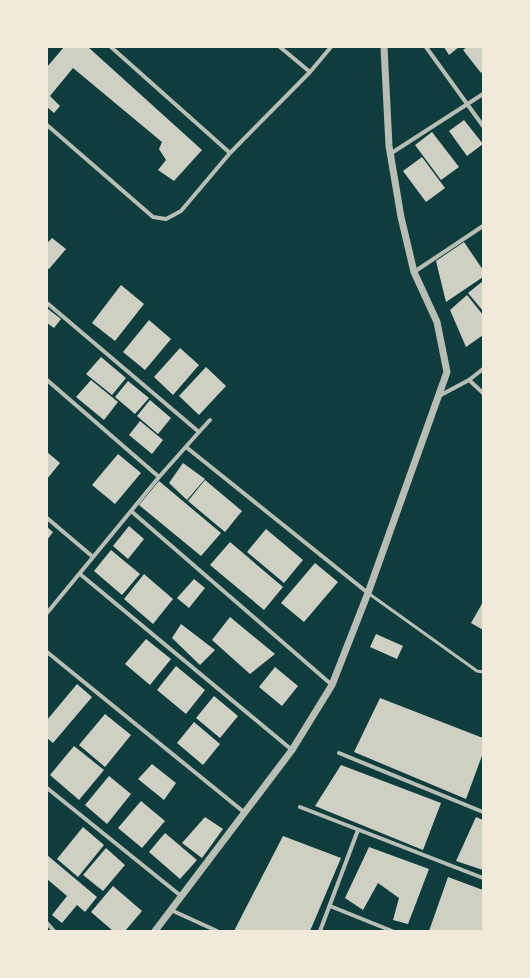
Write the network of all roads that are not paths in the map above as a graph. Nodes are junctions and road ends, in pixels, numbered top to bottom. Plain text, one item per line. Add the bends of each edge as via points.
1 (111, 47) edge
2 (280, 47) edge
3 (331, 47) edge
4 (384, 47) edge
5 (426, 47) edge
6 (310, 72) junction
7 (483, 94) edge
8 (468, 104) junction
9 (47, 125) edge
10 (483, 126) edge
11 (230, 153) junction
12 (390, 154) junction
13 (483, 226) edge
14 (414, 272) junction
15 (47, 303) edge
16 (483, 369) edge
17 (47, 380) edge
18 (469, 380) junction
19 (483, 393) edge
20 (438, 397) junction
21 (210, 420) dead end
22 (199, 432) junction
23 (186, 447) junction
24 (159, 477) junction
25 (131, 512) junction
26 (47, 518) edge
27 (93, 557) junction
28 (80, 574) junction
29 (368, 593) junction
30 (47, 613) edge
31 (47, 652) edge
32 (483, 672) edge
33 (332, 685) junction
34 (292, 750) junction
35 (339, 753) dead end
36 (47, 788) edge
37 (300, 807) dead end
38 (483, 812) edge
39 (245, 813) junction
40 (358, 830) junction
41 (483, 878) edge
42 (180, 896) junction
43 (330, 906) junction
44 (171, 910) junction
45 (47, 923) edge
46 (54, 931) edge
47 (155, 931) edge
48 (217, 931) edge
49 (320, 931) edge
50 (392, 931) edge

1 - 11 street
2 - 6 street
3 - 6 street
4 - 12 street
5 - 8 street
6 - 11 street
7 - 8 street
8 - 10 street
8 - 12 street
9 - 11 street via 139,206 153,217 166,219 181,211
12 - 14 street
13 - 14 street
14 - 20 street via 437,322 447,372
15 - 22 street
16 - 18 street
17 - 24 street
18 - 19 street
18 - 20 street
20 - 29 street
21 - 22 street
22 - 23 street
23 - 24 street
23 - 29 street
24 - 25 street
25 - 27 street
25 - 33 street
26 - 27 street
27 - 28 street
28 - 30 street
28 - 34 street
29 - 32 lane via 477,671
29 - 33 street
31 - 39 street
33 - 34 street
34 - 39 street
35 - 38 street
36 - 42 street
37 - 40 street
39 - 42 street
40 - 41 street
40 - 43 street
42 - 44 street
43 - 49 street
43 - 50 street
44 - 47 street
44 - 48 street
45 - 46 street

